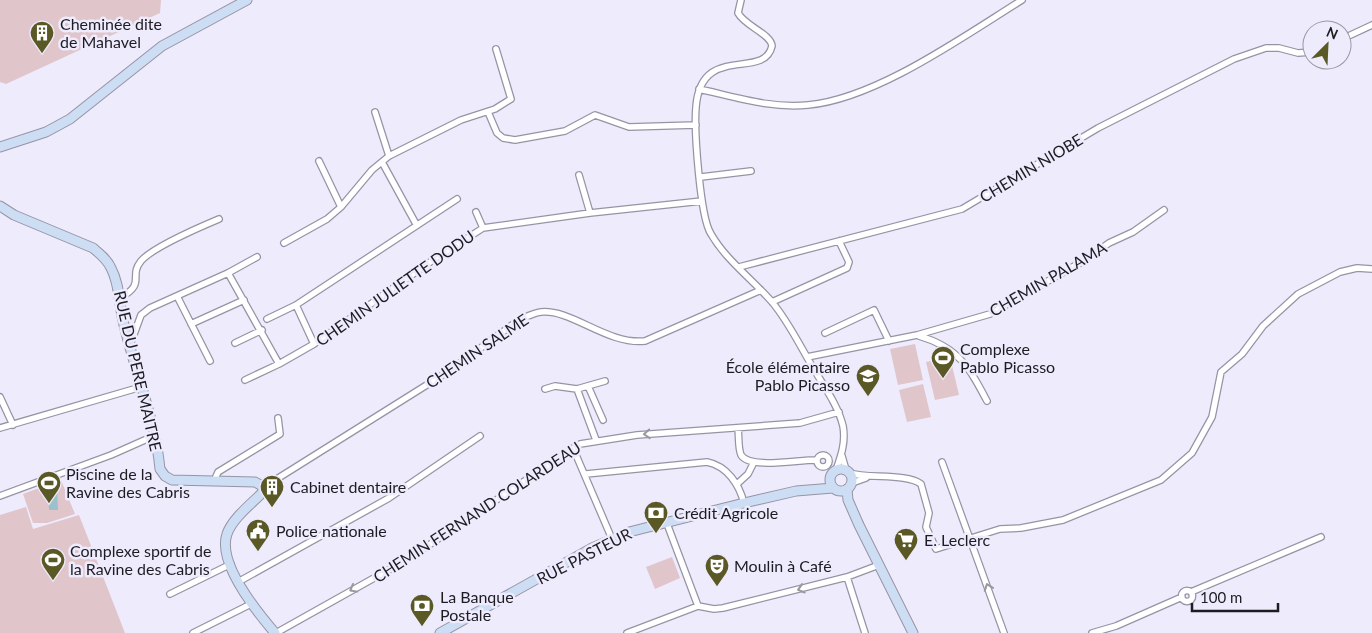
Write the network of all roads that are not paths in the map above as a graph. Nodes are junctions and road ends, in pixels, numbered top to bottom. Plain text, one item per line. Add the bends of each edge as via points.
1 (247, 0) edge
2 (741, 0) edge
3 (1022, 0) edge
4 (1372, 25) edge
5 (1352, 34) edge
6 (496, 49) dead end
7 (1302, 53) edge
8 (699, 89) junction
9 (375, 112) dead end
10 (488, 112) junction
11 (696, 125) junction
12 (10, 144) junction
13 (0, 147) edge
14 (0, 151) edge
15 (389, 156) junction
16 (319, 161) dead end
17 (382, 162) junction
18 (751, 171) dead end
19 (579, 175) dead end
20 (701, 177) junction
21 (456, 199) dead end
22 (702, 201) junction
23 (0, 206) edge
24 (341, 207) junction
25 (1164, 210) dead end
26 (476, 212) dead end
27 (590, 213) junction
28 (219, 219) dead end
29 (416, 224) junction
30 (483, 228) junction
31 (839, 241) junction
32 (284, 243) dead end
33 (257, 257) dead end
34 (739, 267) junction
35 (1372, 270) edge
36 (228, 273) junction
37 (761, 290) junction
38 (177, 296) junction
39 (120, 298) junction
40 (244, 300) junction
41 (772, 302) junction
42 (296, 305) junction
43 (267, 319) dead end
44 (191, 324) junction
45 (262, 330) junction
46 (939, 330) junction
47 (825, 333) dead end
48 (917, 335) junction
49 (889, 341) junction
50 (235, 343) dead end
51 (941, 343) junction
52 (314, 344) junction
53 (130, 345) junction
54 (807, 357) junction
55 (210, 361) dead end
56 (279, 364) junction
57 (245, 380) dead end
58 (605, 382) dead end
59 (588, 386) junction
60 (141, 387) junction
61 (545, 389) dead end
62 (577, 389) junction
63 (0, 397) edge
64 (987, 402) dead end
65 (839, 412) junction
66 (278, 418) dead end
67 (603, 420) dead end
68 (13, 425) junction
69 (0, 428) edge
70 (738, 428) junction
71 (156, 436) junction
72 (480, 436) dead end
73 (596, 440) junction
74 (573, 448) junction
75 (842, 456) junction
76 (817, 460) dead end
77 (754, 462) junction
78 (942, 462) dead end
79 (836, 470) junction
80 (848, 472) junction
81 (586, 474) junction
82 (868, 477) junction
83 (214, 481) junction
84 (737, 484) junction
85 (840, 486) junction
86 (264, 487) junction
87 (0, 496) edge
88 (744, 503) junction
89 (666, 521) junction
90 (970, 538) junction
91 (1321, 538) dead end
92 (612, 539) junction
93 (231, 564) junction
94 (879, 565) junction
95 (847, 577) junction
96 (238, 582) junction
97 (170, 594) dead end
98 (251, 604) junction
99 (698, 606) junction
100 (193, 633) edge
101 (276, 633) edge
102 (440, 633) edge
103 (627, 633) edge
104 (865, 633) edge
105 (913, 633) edge
106 (1004, 633) edge
107 (1092, 633) edge

1 - 12 main road via 162,46 70,119 46,132
2 - 8 street via 738,13 742,20 770,40 771,52 763,59 712,71 706,75
3 - 8 street via 896,76 829,101 786,106
4 - 5 street
6 - 10 street via 511,99
7 - 31 street, CHEMIN NIOBE via 1266,48 1234,59 1098,128 962,209
8 - 11 street
9 - 15 street
10 - 11 street via 497,133 515,140 565,131 595,115 629,127
10 - 15 street via 461,120
11 - 20 street
12 - 13 main road
12 - 14 main road
15 - 17 street
16 - 24 street
17 - 24 street via 358,184
17 - 29 street
18 - 20 street
19 - 27 street
20 - 22 street
21 - 29 street
22 - 27 street, CHEMIN JULIETTE DODU
22 - 34 street via 710,233
23 - 39 main road, RUE DU PERE MAITRE via 93,248 111,267
24 - 32 street via 327,219
25 - 46 street, CHEMIN PALAMA via 1133,232 990,314
26 - 30 street
27 - 30 street, CHEMIN JULIETTE DODU
28 - 39 street via 143,259 137,268 135,287
29 - 42 street
30 - 52 street, CHEMIN JULIETTE DODU
31 - 34 street, CHEMIN NIOBE
31 - 41 street via 849,262 847,268
33 - 36 street
34 - 37 street
35 - 90 street via 1357,268 1340,272 1298,294 1275,313 1242,354 1223,369 1217,382 1212,417 1192,454 1160,480 1063,520 1000,529
36 - 38 street
36 - 40 street
37 - 41 street
37 - 86 street, CHEMIN SALME via 645,341 626,342 551,312 532,314 449,371
38 - 44 street
38 - 53 street via 141,315
39 - 53 main road, RUE DU PERE MAITRE
40 - 44 street
40 - 45 street
41 - 54 street
42 - 43 street
42 - 52 street
44 - 55 street
45 - 50 street
45 - 56 street
46 - 48 street, CHEMIN PALAMA
46 - 51 street
47 - 49 street via 874,310
48 - 49 street, CHEMIN PALAMA
48 - 51 street
49 - 54 street, CHEMIN PALAMA
51 - 64 street via 973,374
52 - 56 street, CHEMIN JULIETTE DODU
53 - 60 main road, RUE DU PERE MAITRE
54 - 65 street
56 - 57 street, CHEMIN JULIETTE DODU
58 - 59 street
59 - 62 street
59 - 67 street
60 - 68 street
60 - 71 main road, RUE DU PERE MAITRE
61 - 62 street via 564,386
62 - 73 street
63 - 68 street
65 - 70 street, CHEMIN FERNAND COLARDEAU via 809,422
65 - 75 street via 844,442
66 - 83 street via 280,434 218,472
68 - 69 street
70 -> 73 street, CHEMIN FERNAND COLARDEAU
70 - 77 street via 740,452
71 - 83 main road, RUE DU PERE MAITRE via 160,469 165,476 172,480
71 - 87 street
72 - 96 street via 389,498
73 - 74 street, CHEMIN FERNAND COLARDEAU
74 - 81 street
74 -> 101 street, CHEMIN FERNAND COLARDEAU via 408,559
75 - 79 street
75 - 80 street
76 - 77 street
77 - 84 street via 748,474
78 - 90 street
79 - 80 main road
79 - 85 main road
80 - 82 street
80 - 85 main road
81 - 84 street via 707,462 722,468
81 - 92 street
82 - 85 street
82 - 90 street via 910,479 921,484 929,513 926,528 936,549
83 - 86 main road, RUE DU PERE MAITRE via 255,482
84 - 88 street
85 - 88 main road, RUE PASTEUR
85 - 94 main road
86 - 93 main road via 227,533 226,546
88 - 89 main road, RUE PASTEUR
89 - 92 main road, RUE PASTEUR
89 - 99 street
106 -> 90 street
91 - 107 street via 1191,592 1191,600 1186,601 1182,597
92 - 102 main road, RUE PASTEUR via 473,612
93 - 96 main road
93 - 97 street
94 - 95 street
94 - 105 main road
95 -> 99 street via 723,608
95 - 104 street
96 - 98 main road
98 - 100 street
98 - 101 main road
99 - 103 street

